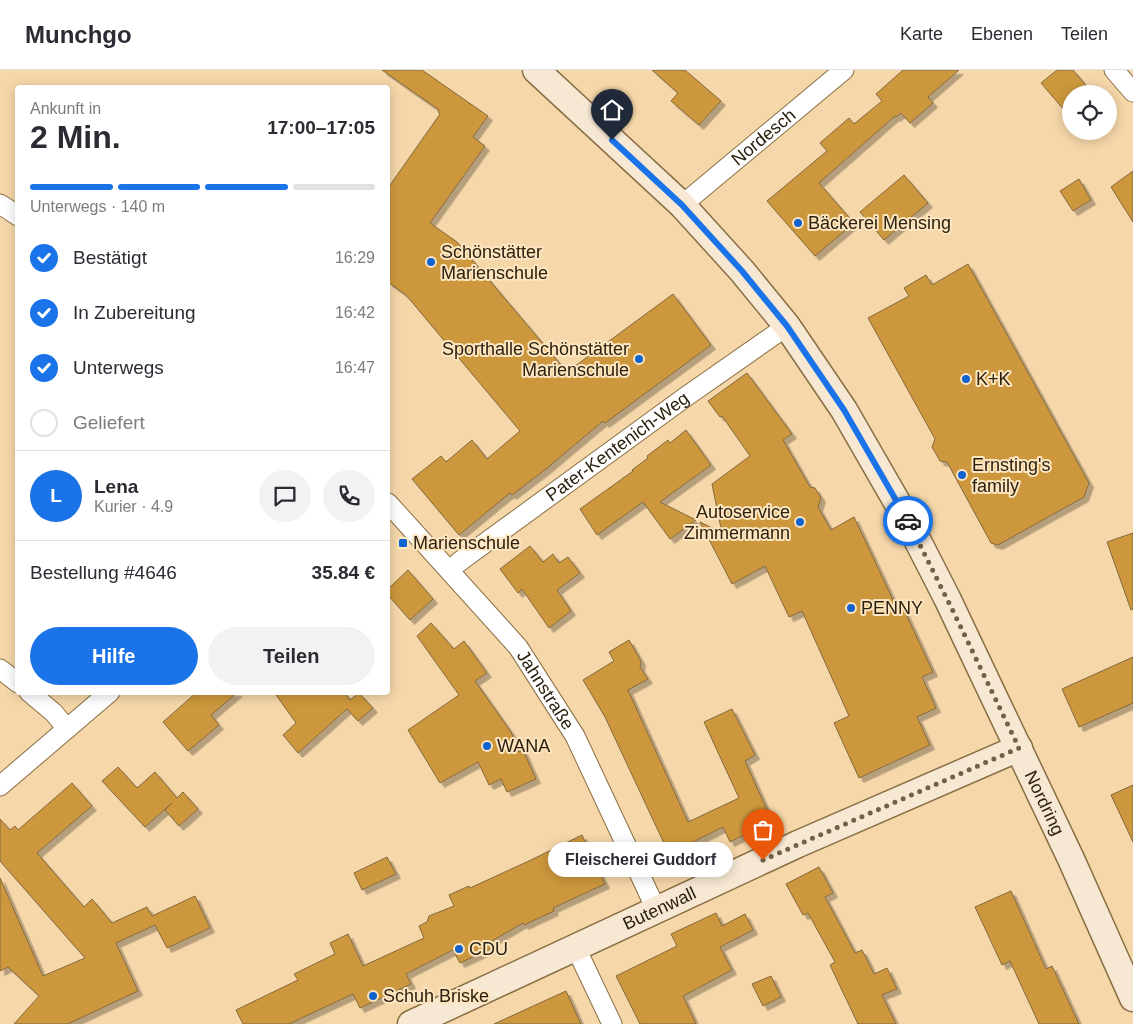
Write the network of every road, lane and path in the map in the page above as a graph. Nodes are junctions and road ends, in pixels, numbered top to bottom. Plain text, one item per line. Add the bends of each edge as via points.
1 (536, 70) edge
2 (844, 70) edge
3 (1114, 70) edge
4 (1133, 92) edge
5 (0, 204) edge
6 (682, 205) junction
7 (15, 214) edge
8 (787, 326) junction
9 (390, 505) edge
10 (450, 570) junction
11 (0, 669) edge
12 (15, 681) edge
13 (33, 695) edge
14 (107, 695) edge
15 (67, 729) junction
16 (1019, 748) junction
17 (0, 786) edge
18 (656, 909) junction
19 (575, 946) junction
20 (1133, 998) edge
21 (411, 1024) edge
22 (612, 1024) edge

1 - 6 main road, Nordring
2 - 6 street, Nordesch
3 - 4 street
5 - 7 street
6 - 8 main road, Nordring
8 - 10 street, Pater-Kentenich-Weg
8 - 16 main road, Nordring via 844,410 905,516
9 - 10 street, Jahnstraße
10 - 18 street, Jahnstraße via 518,647 574,736
11 - 12 street
13 - 15 street
14 - 15 street
15 - 17 street
16 - 18 main road, Butenwall
16 - 20 main road, Nordring
18 - 19 main road, Butenwall
19 - 21 main road, Butenwall
19 - 22 street

